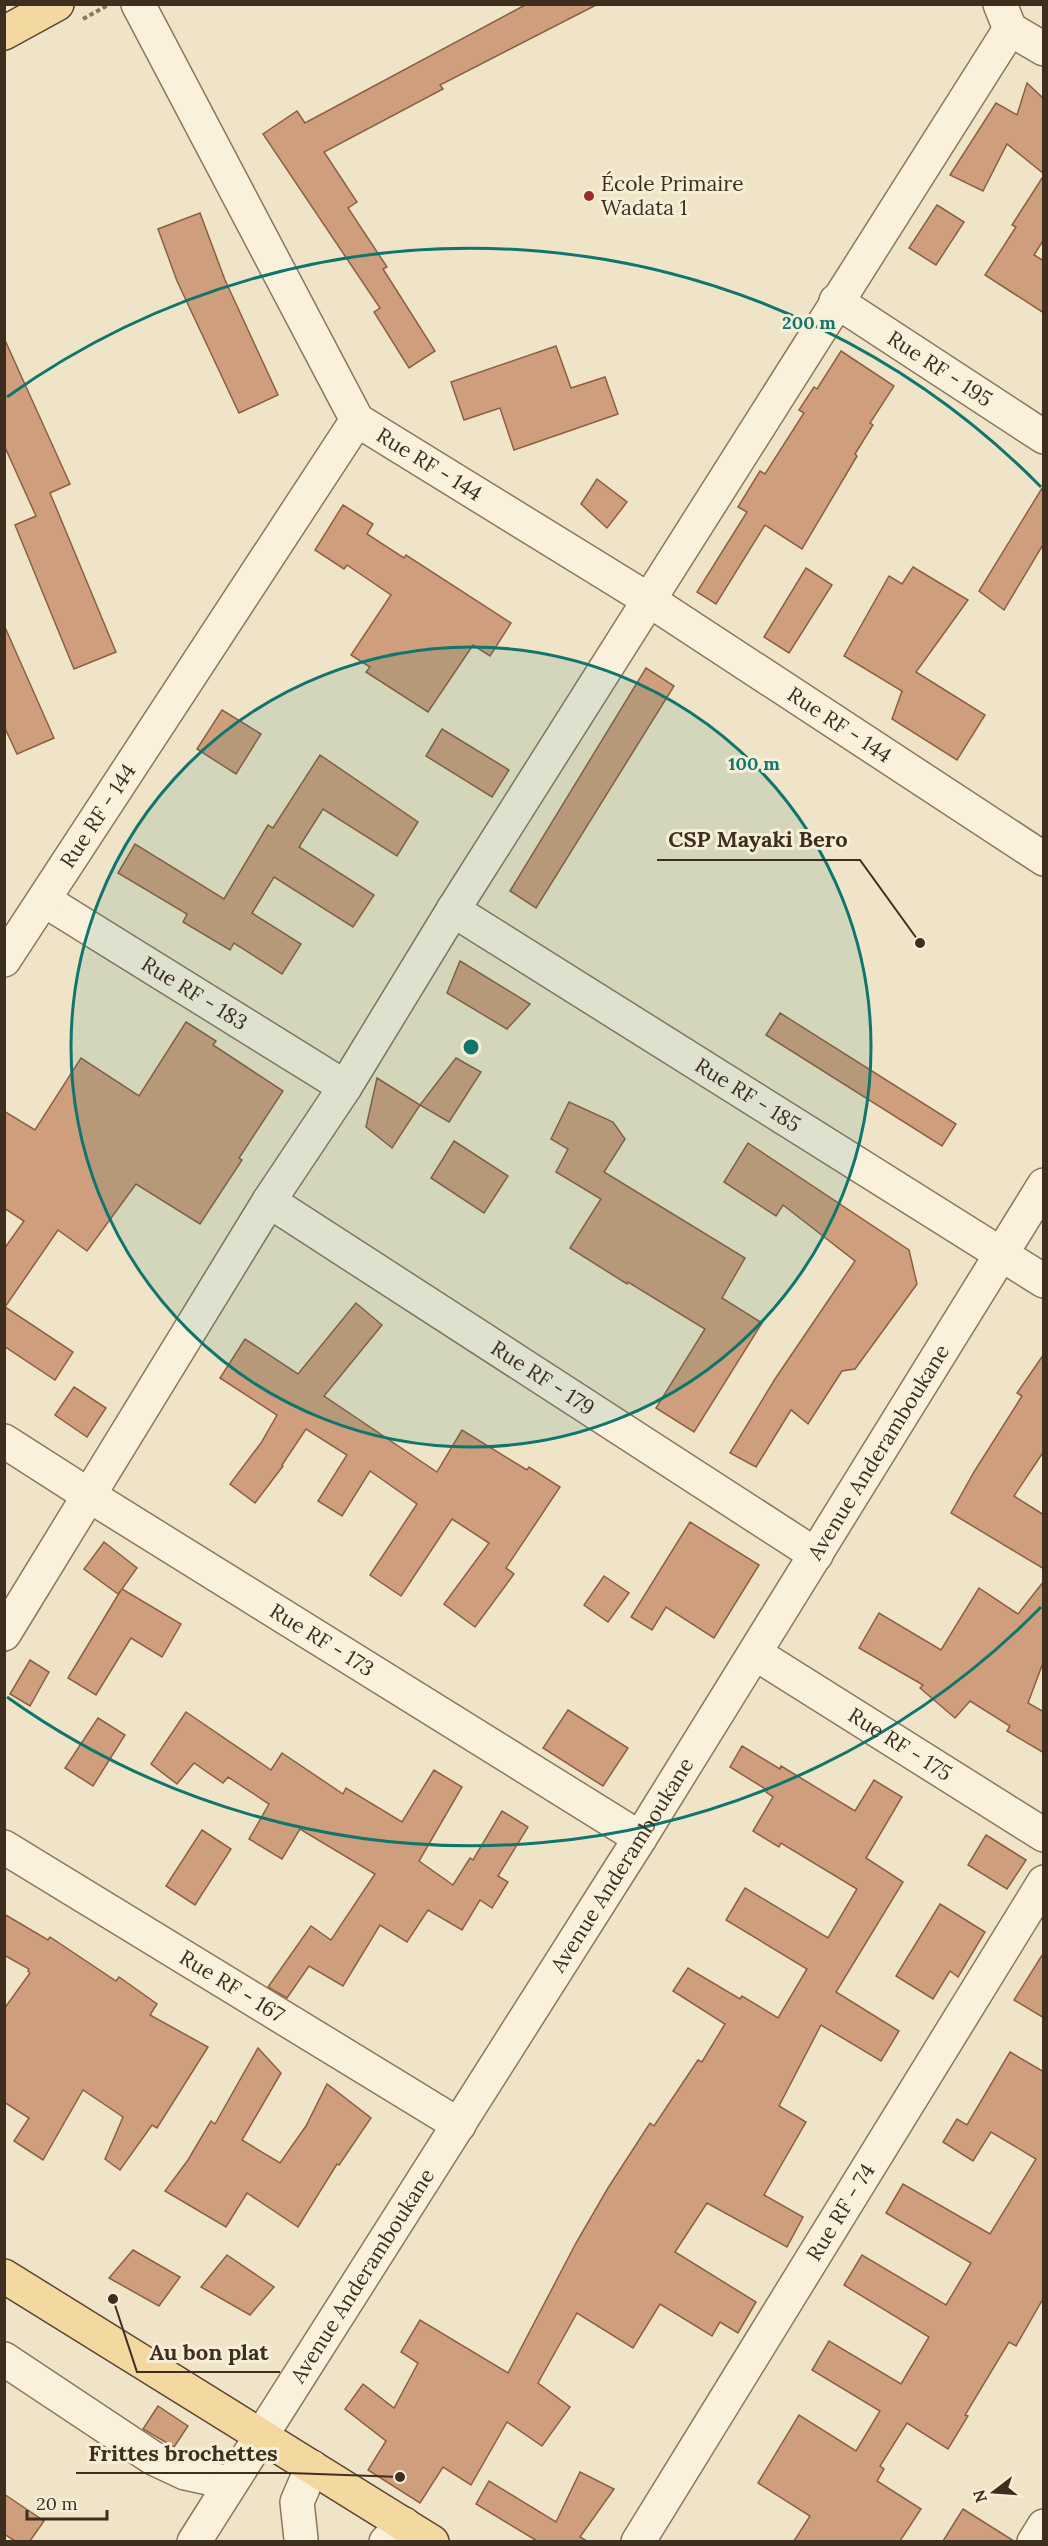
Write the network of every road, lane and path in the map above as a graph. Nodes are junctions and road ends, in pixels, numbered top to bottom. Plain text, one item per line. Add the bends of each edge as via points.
1 (57, 4) edge
2 (138, 4) edge
3 (1005, 17) edge
4 (4, 33) edge
5 (1044, 50) edge
6 (836, 301) junction
7 (357, 420) junction
8 (1044, 436) edge
9 (649, 600) junction
10 (1044, 859) edge
11 (44, 900) junction
12 (453, 910) junction
13 (4, 960) edge
14 (345, 1087) junction
15 (1044, 1185) edge
16 (270, 1201) junction
17 (1001, 1254) junction
18 (1044, 1281) edge
19 (4, 1441) edge
20 (90, 1496) junction
21 (816, 1555) junction
22 (4, 1634) edge
23 (756, 1654) junction
24 (1044, 1834) edge
25 (640, 1838) junction
26 (4, 1847) edge
27 (1044, 1882) edge
28 (459, 2125) junction
29 (4, 2276) edge
30 (4, 2360) edge
31 (261, 2435) junction
32 (312, 2467) junction
33 (230, 2483) junction
34 (1044, 2526) edge
35 (395, 2533) edge
36 (301, 2539) dead end
37 (194, 2541) edge
38 (432, 2541) edge
39 (638, 2541) edge
40 (1034, 2541) edge

1 - 4 main road
2 - 7 street
3 - 5 street
3 - 6 street
6 - 8 street, Rue RF - 195
6 - 9 street
7 - 9 street, Rue RF - 144
7 - 11 street, Rue RF - 144
9 - 10 street, Rue RF - 144
9 - 12 street
11 - 13 street, Rue RF - 144
11 - 14 street, Rue RF - 183
12 - 14 street
12 - 17 street, Rue RF - 185
14 - 16 street
15 - 17 street, Avenue Anderamboukane
16 - 20 street
16 - 21 street, Rue RF - 179
17 - 18 street, Rue RF - 185
17 - 21 street, Avenue Anderamboukane
19 - 20 street, Rue RF - 173
20 - 22 street
20 - 25 street, Rue RF - 173
21 - 23 street, Avenue Anderamboukane
23 - 24 street, Rue RF - 175
23 - 25 street, Avenue Anderamboukane
25 - 28 street, Avenue Anderamboukane
26 - 28 street, Rue RF - 167
27 - 39 street, Rue RF - 74
28 - 31 street, Avenue Anderamboukane
29 - 31 main road
30 - 33 street via 153,2458 185,2473
31 - 32 main road
31 - 33 street, Avenue Anderamboukane
32 - 35 main road
32 - 36 street via 297,2502
33 - 37 street, Avenue Anderamboukane
34 - 40 street
35 - 38 main road

